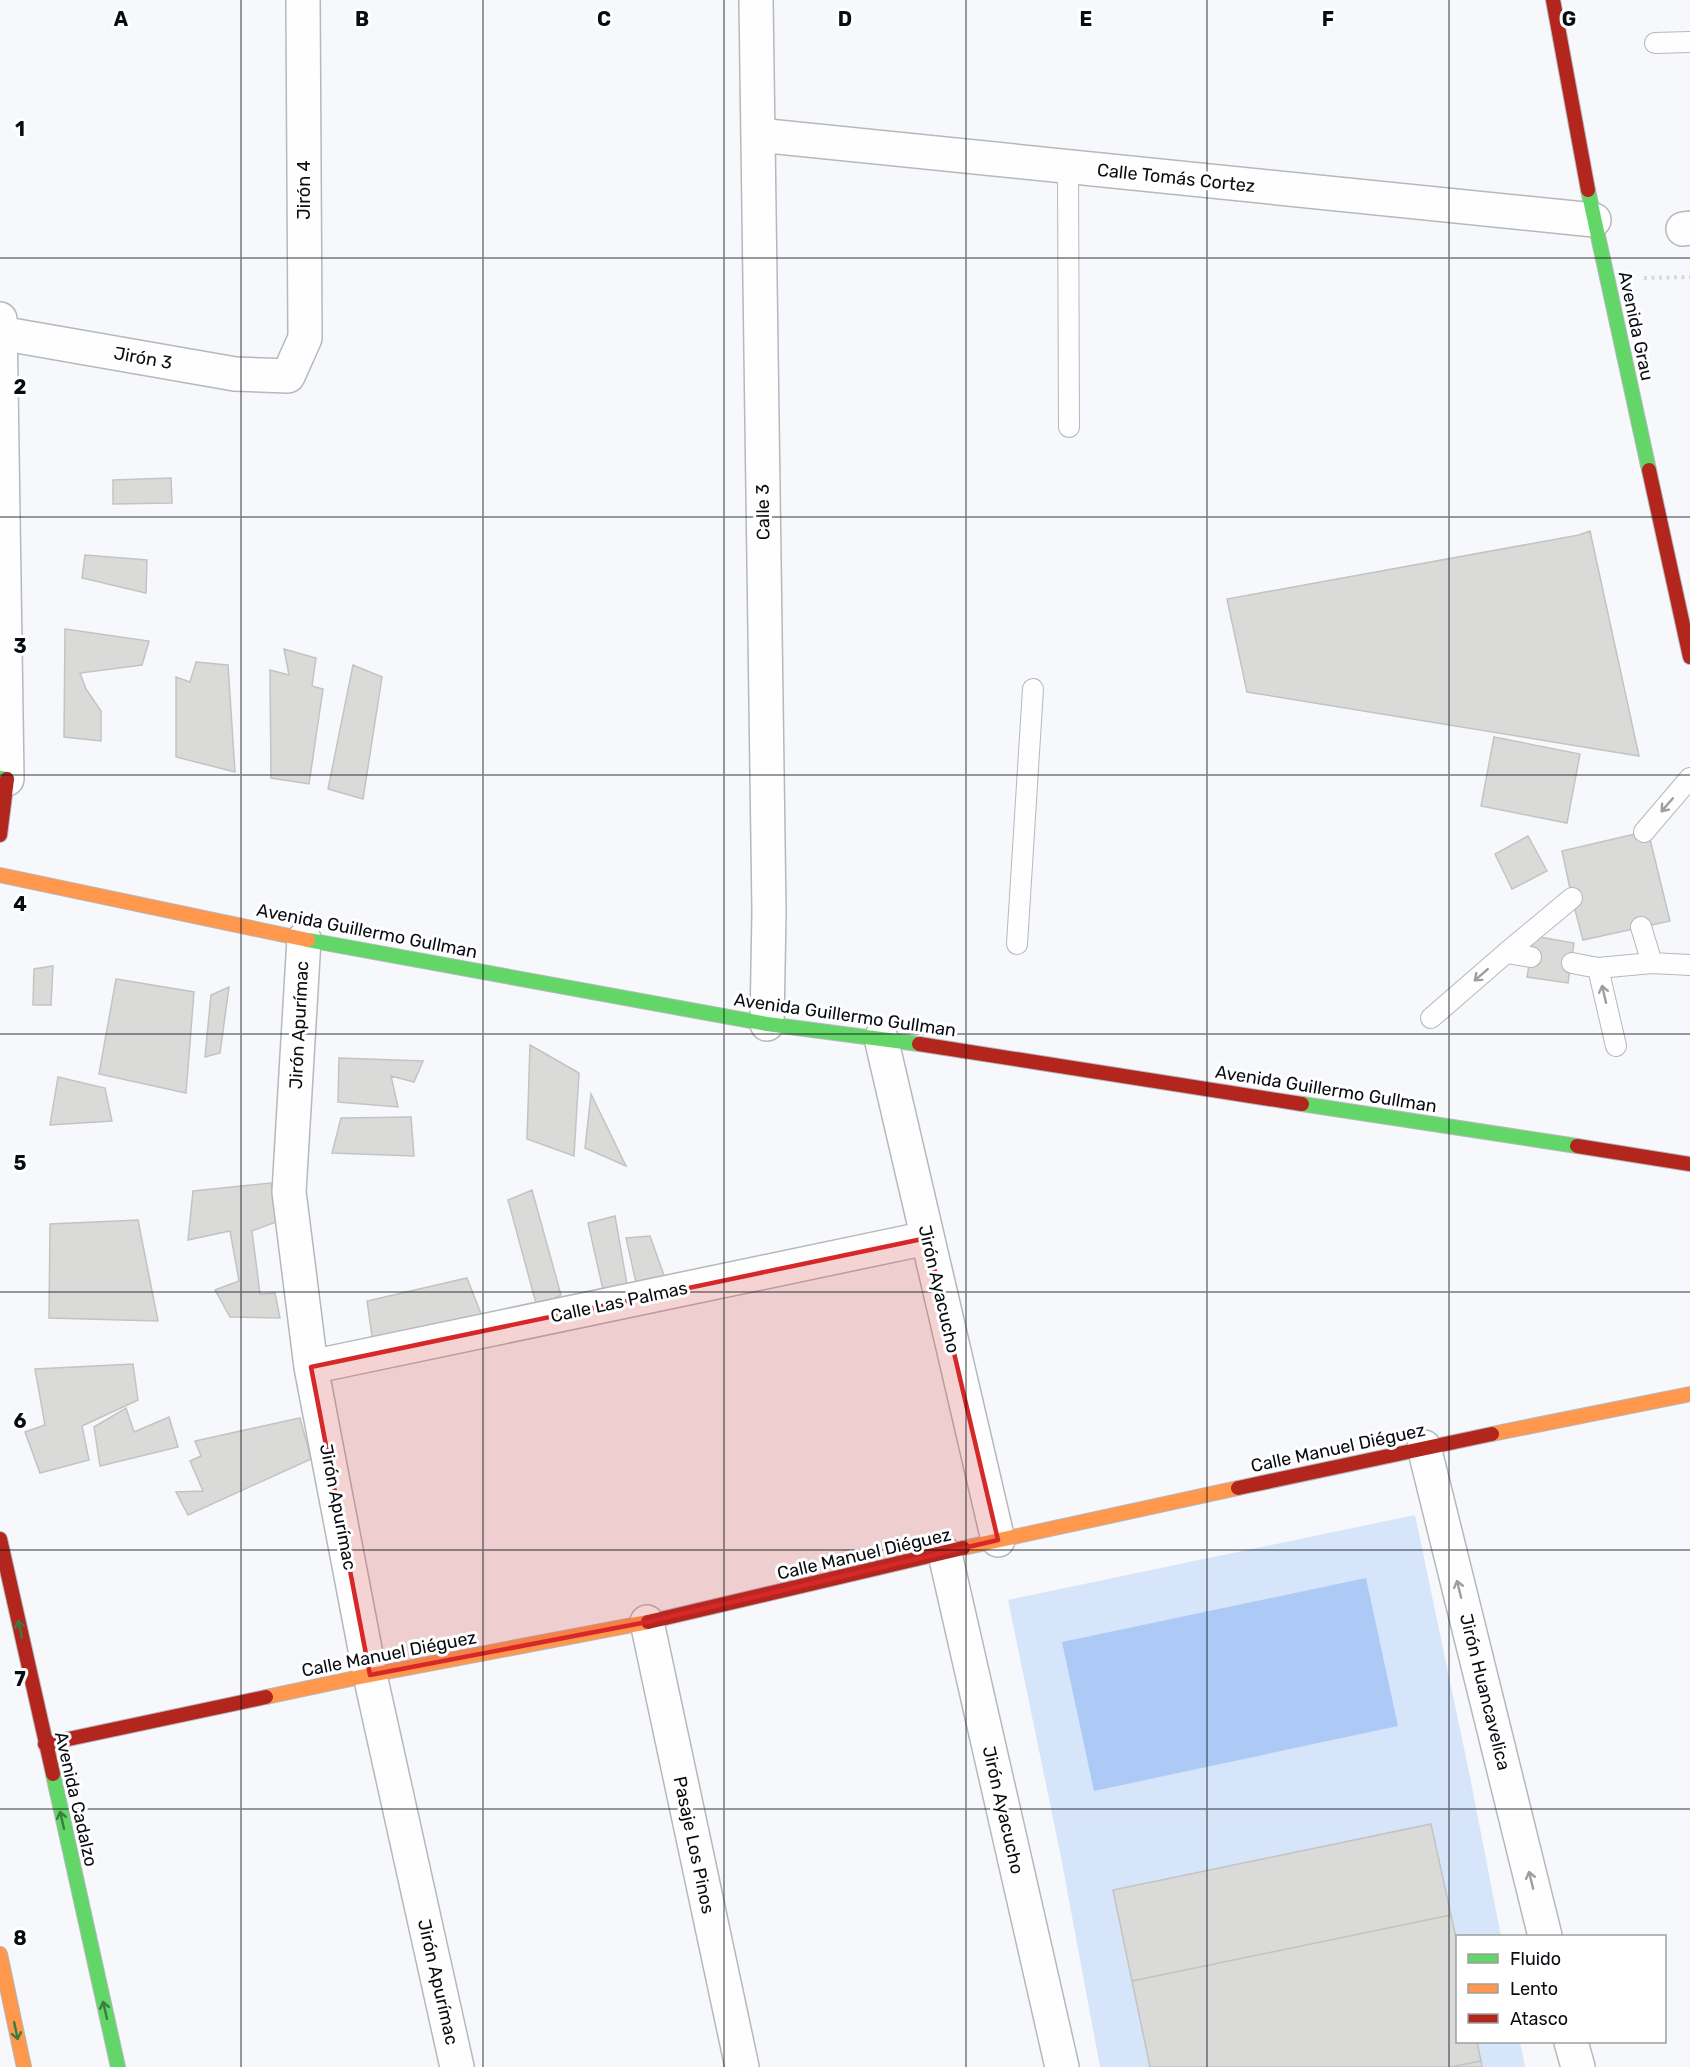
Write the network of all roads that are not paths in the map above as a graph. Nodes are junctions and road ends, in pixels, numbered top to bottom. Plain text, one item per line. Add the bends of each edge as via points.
1 (303, 0) edge
2 (756, 0) edge
3 (1552, 0) edge
4 (1690, 42) edge
5 (1655, 43) dead end
6 (758, 135) junction
7 (1068, 167) junction
8 (1594, 220) junction
9 (0, 319) edge
10 (0, 333) edge
11 (288, 375) joint
12 (1070, 427) dead end
13 (1690, 657) edge
14 (1033, 689) dead end
15 (4, 778) edge
16 (1690, 778) edge
17 (1644, 832) dead end
18 (0, 835) edge
19 (0, 874) edge
20 (1572, 898) dead end
21 (1641, 927) dead end
22 (304, 939) junction
23 (1017, 944) dead end
24 (1506, 953) junction
25 (1531, 957) dead end
26 (1572, 963) dead end
27 (1652, 963) junction
28 (1690, 965) edge
29 (1598, 968) junction
30 (1431, 1018) dead end
31 (767, 1024) junction
32 (881, 1038) junction
33 (1616, 1046) dead end
34 (1690, 1164) edge
35 (927, 1238) junction
36 (311, 1367) junction
37 (1690, 1394) edge
38 (1424, 1447) junction
39 (0, 1539) edge
40 (998, 1540) junction
41 (945, 1554) junction
42 (647, 1622) junction
43 (370, 1675) junction
44 (45, 1744) junction
45 (1545, 1935) edge
46 (0, 1954) edge
47 (1572, 2043) edge
48 (24, 2067) edge
49 (118, 2067) edge
50 (457, 2067) edge
51 (742, 2067) edge
52 (1062, 2067) edge
53 (1578, 2067) edge

1 - 11 street, Jirón 4 via 305,338
2 - 6 street, Calle 3
3 - 8 street, Avenida Grau
4 - 5 lane
6 - 7 street, Calle Tomás Cortez
6 - 31 street, Calle 3
7 - 8 street, Calle Tomás Cortez
7 - 12 lane
8 - 13 street, Avenida Grau
9 - 10 street
10 - 11 street, Jirón 3 via 235,374
10 - 15 street
14 - 23 lane
15 - 18 street
16 -> 17 lane
19 - 22 street, Avenida Guillermo Gullman
20 - 24 lane
21 - 27 lane
22 - 31 street, Avenida Guillermo Gullman
22 - 36 street, Jirón Apurímac via 289,1192
24 - 25 lane
24 -> 30 lane
26 - 29 lane
27 - 28 lane
27 - 29 lane
33 -> 29 lane
31 - 32 street, Avenida Guillermo Gullman
32 - 34 street, Avenida Guillermo Gullman
32 - 35 street, Jirón Ayacucho
35 - 36 street, Calle Las Palmas
35 - 40 street, Jirón Ayacucho
36 - 43 street, Jirón Apurímac
37 - 38 street, Calle Manuel Diéguez
38 - 40 street, Calle Manuel Diéguez
45 -> 38 street, Jirón Huancavelica
44 -> 39 street, Avenida Cadalzo
40 - 41 street, Calle Manuel Diéguez
41 - 42 street, Calle Manuel Diéguez
41 - 52 street, Jirón Ayacucho
42 - 43 street, Calle Manuel Diéguez
42 - 51 street, Pasaje Los Pinos
43 - 44 street, Calle Manuel Diéguez
43 - 50 street, Jirón Apurímac
49 -> 44 street, Avenida Cadalzo
46 -> 48 street
47 - 53 street

